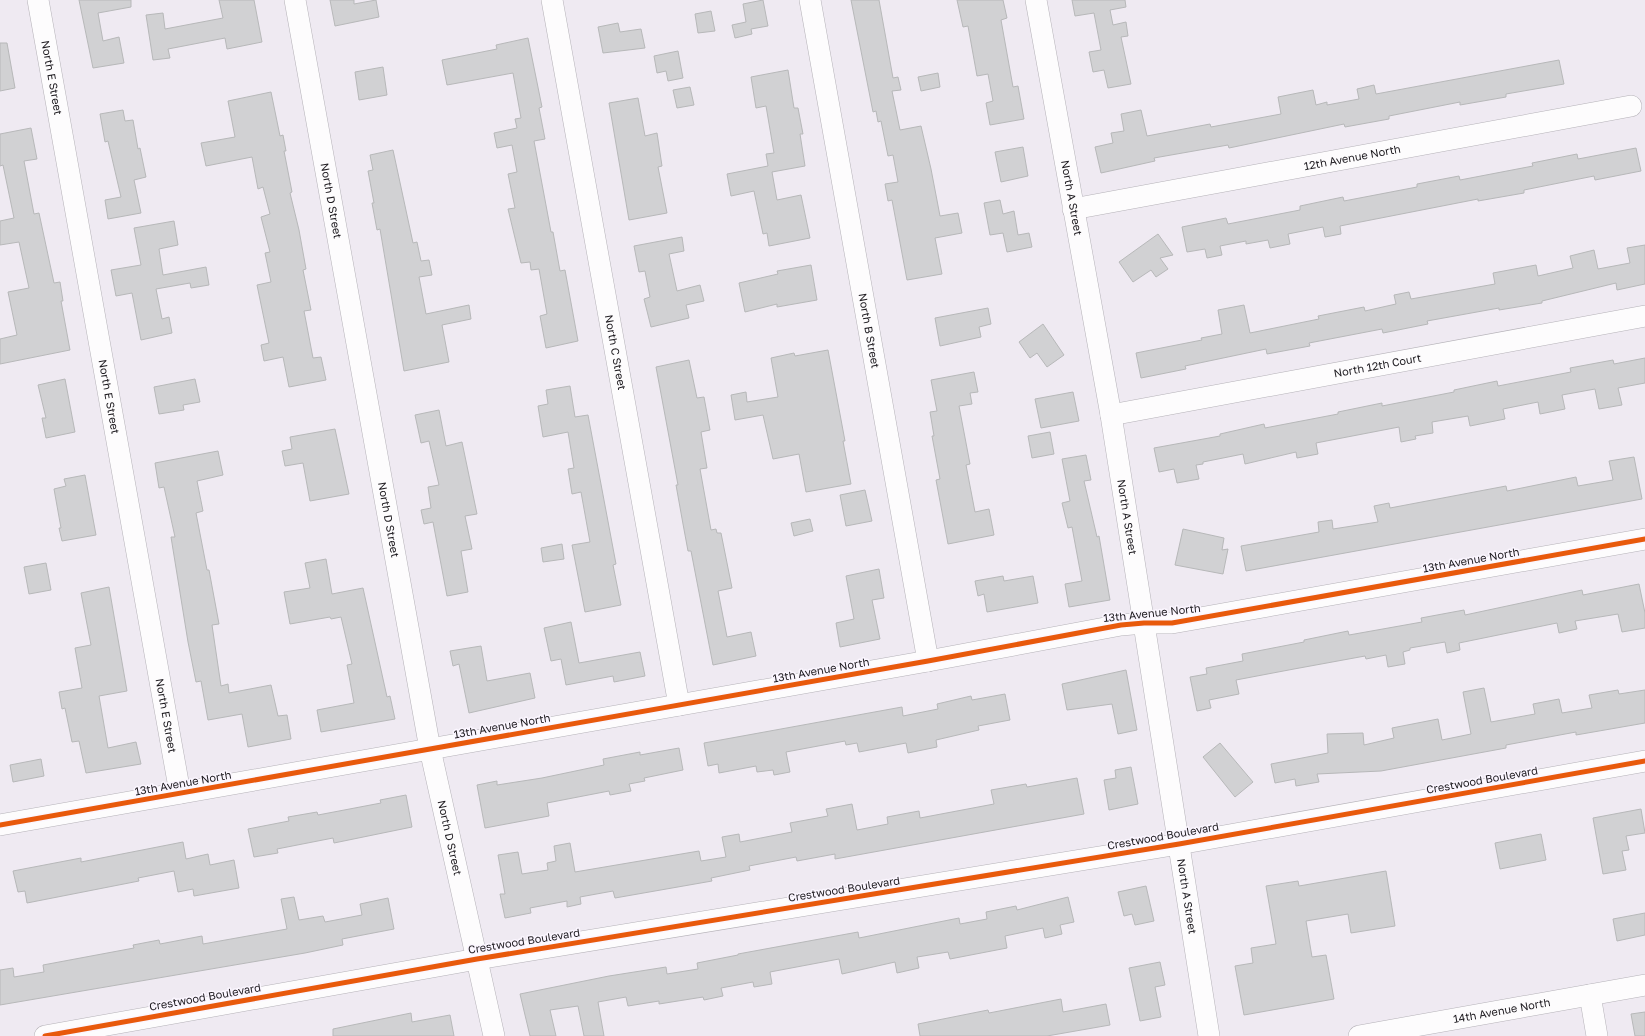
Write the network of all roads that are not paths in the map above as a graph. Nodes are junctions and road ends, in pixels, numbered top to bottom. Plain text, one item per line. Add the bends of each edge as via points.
1 (38, 0) edge
2 (295, 0) edge
3 (552, 0) edge
4 (810, 0) edge
5 (1036, 0) edge
6 (1631, 106) dead end
7 (1074, 209) junction
8 (1645, 316) edge
9 (1111, 415) junction
10 (1645, 539) edge
11 (1144, 623) junction
12 (928, 661) junction
13 (679, 705) junction
14 (430, 749) junction
15 (1645, 761) edge
16 (180, 793) junction
17 (0, 825) edge
18 (1179, 844) junction
19 (477, 959) junction
20 (1645, 985) edge
21 (1590, 995) junction
22 (1404, 1032) edge
23 (45, 1036) edge
24 (494, 1036) edge
25 (1209, 1036) edge
26 (1358, 1036) edge
27 (1597, 1036) edge

1 - 16 street, North E Street
2 - 14 street, North D Street
3 - 13 street, North C Street
4 - 12 street, North B Street
5 - 7 street, North A Street
6 - 7 street, 12th Avenue North
7 - 9 street, North A Street
8 - 9 street, North 12th Court
9 - 11 street, North A Street
10 - 11 street, 13th Avenue North via 1172,623
11 - 12 street, 13th Avenue North via 1121,625
11 - 18 street, North A Street
12 - 13 street, 13th Avenue North
13 - 14 street, 13th Avenue North
14 - 16 street, 13th Avenue North
14 - 19 street, North D Street
15 - 18 street, Crestwood Boulevard
16 - 17 street, 13th Avenue North
18 - 19 street, Crestwood Boulevard
18 - 25 street, North A Street
19 - 23 street, Crestwood Boulevard
19 - 24 street, North D Street
20 - 21 street, 14th Avenue North
21 - 22 street, 14th Avenue North
21 - 27 street
22 - 26 street, 14th Avenue North

